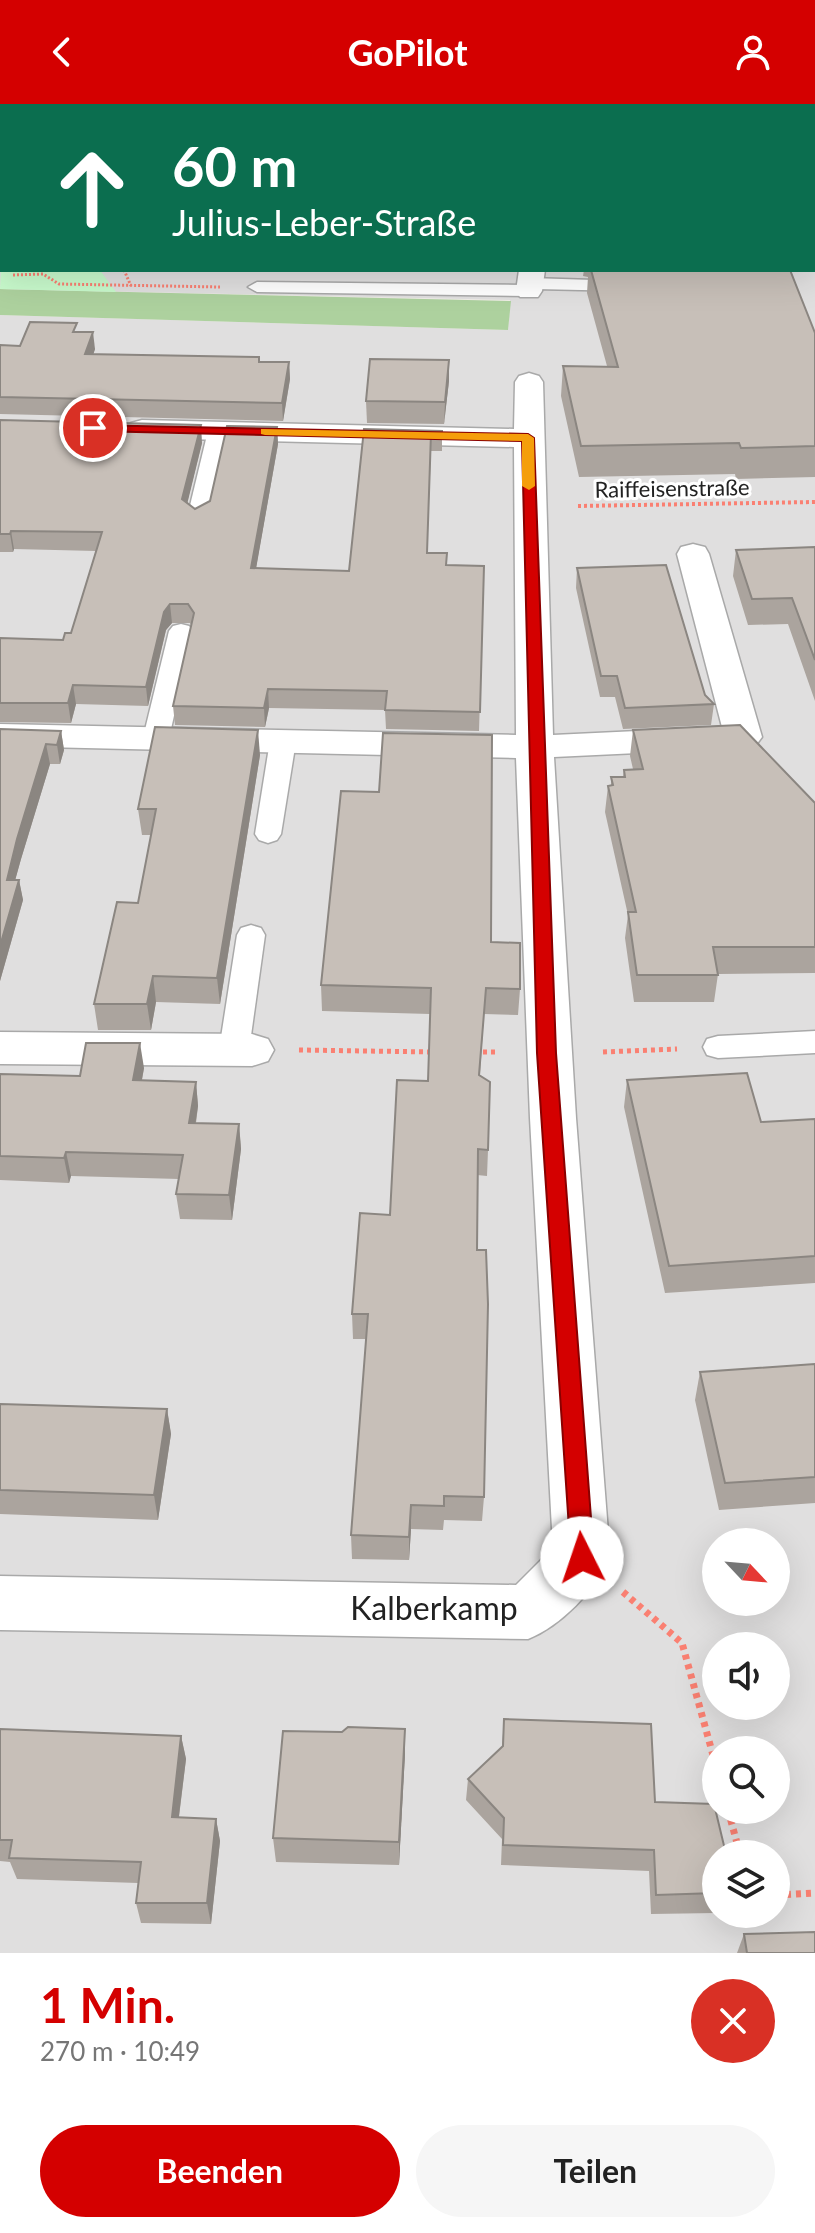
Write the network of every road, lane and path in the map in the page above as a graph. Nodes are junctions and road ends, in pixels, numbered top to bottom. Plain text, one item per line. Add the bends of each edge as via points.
1 (125, 272) edge
2 (9, 276) dead end
3 (530, 281) edge
4 (131, 286) junction
5 (640, 286) edge
6 (257, 287) joint
7 (529, 382) dead end
8 (109, 428) edge
9 (218, 431) junction
10 (528, 438) junction
11 (815, 502) edge
12 (529, 507) junction
13 (198, 518) edge
14 (693, 554) dead end
15 (181, 631) dead end
16 (0, 735) edge
17 (156, 738) junction
18 (283, 741) junction
19 (536, 747) junction
20 (268, 834) dead end
21 (251, 935) dead end
22 (815, 1042) edge
23 (718, 1047) joint
24 (0, 1048) edge
25 (243, 1050) junction
26 (437, 1052) edge
27 (468, 1052) edge
28 (546, 1053) junction
29 (582, 1558) junction
30 (0, 1603) edge
31 (708, 1736) edge
32 (815, 1893) edge
33 (790, 1894) edge

1 - 4 path
2 - 4 path via 43,274 59,284
3 - 5 lane
3 - 6 lane
4 - 6 path
7 - 10 street
8 - 9 street
9 - 10 street
9 - 13 lane
10 - 12 street
11 - 12 path, Raiffeisenstraße
12 - 19 street
14 - 19 street via 743,737
15 - 17 lane
16 - 17 street
17 - 18 street
18 - 19 street
18 - 20 lane
19 - 28 street
21 - 25 lane
22 - 23 lane
23 - 28 path
24 - 25 street
25 - 26 path
27 - 28 path
28 - 29 street
29 - 30 street, Kalberkamp via 528,1612
29 - 31 path via 682,1643
32 - 33 path

